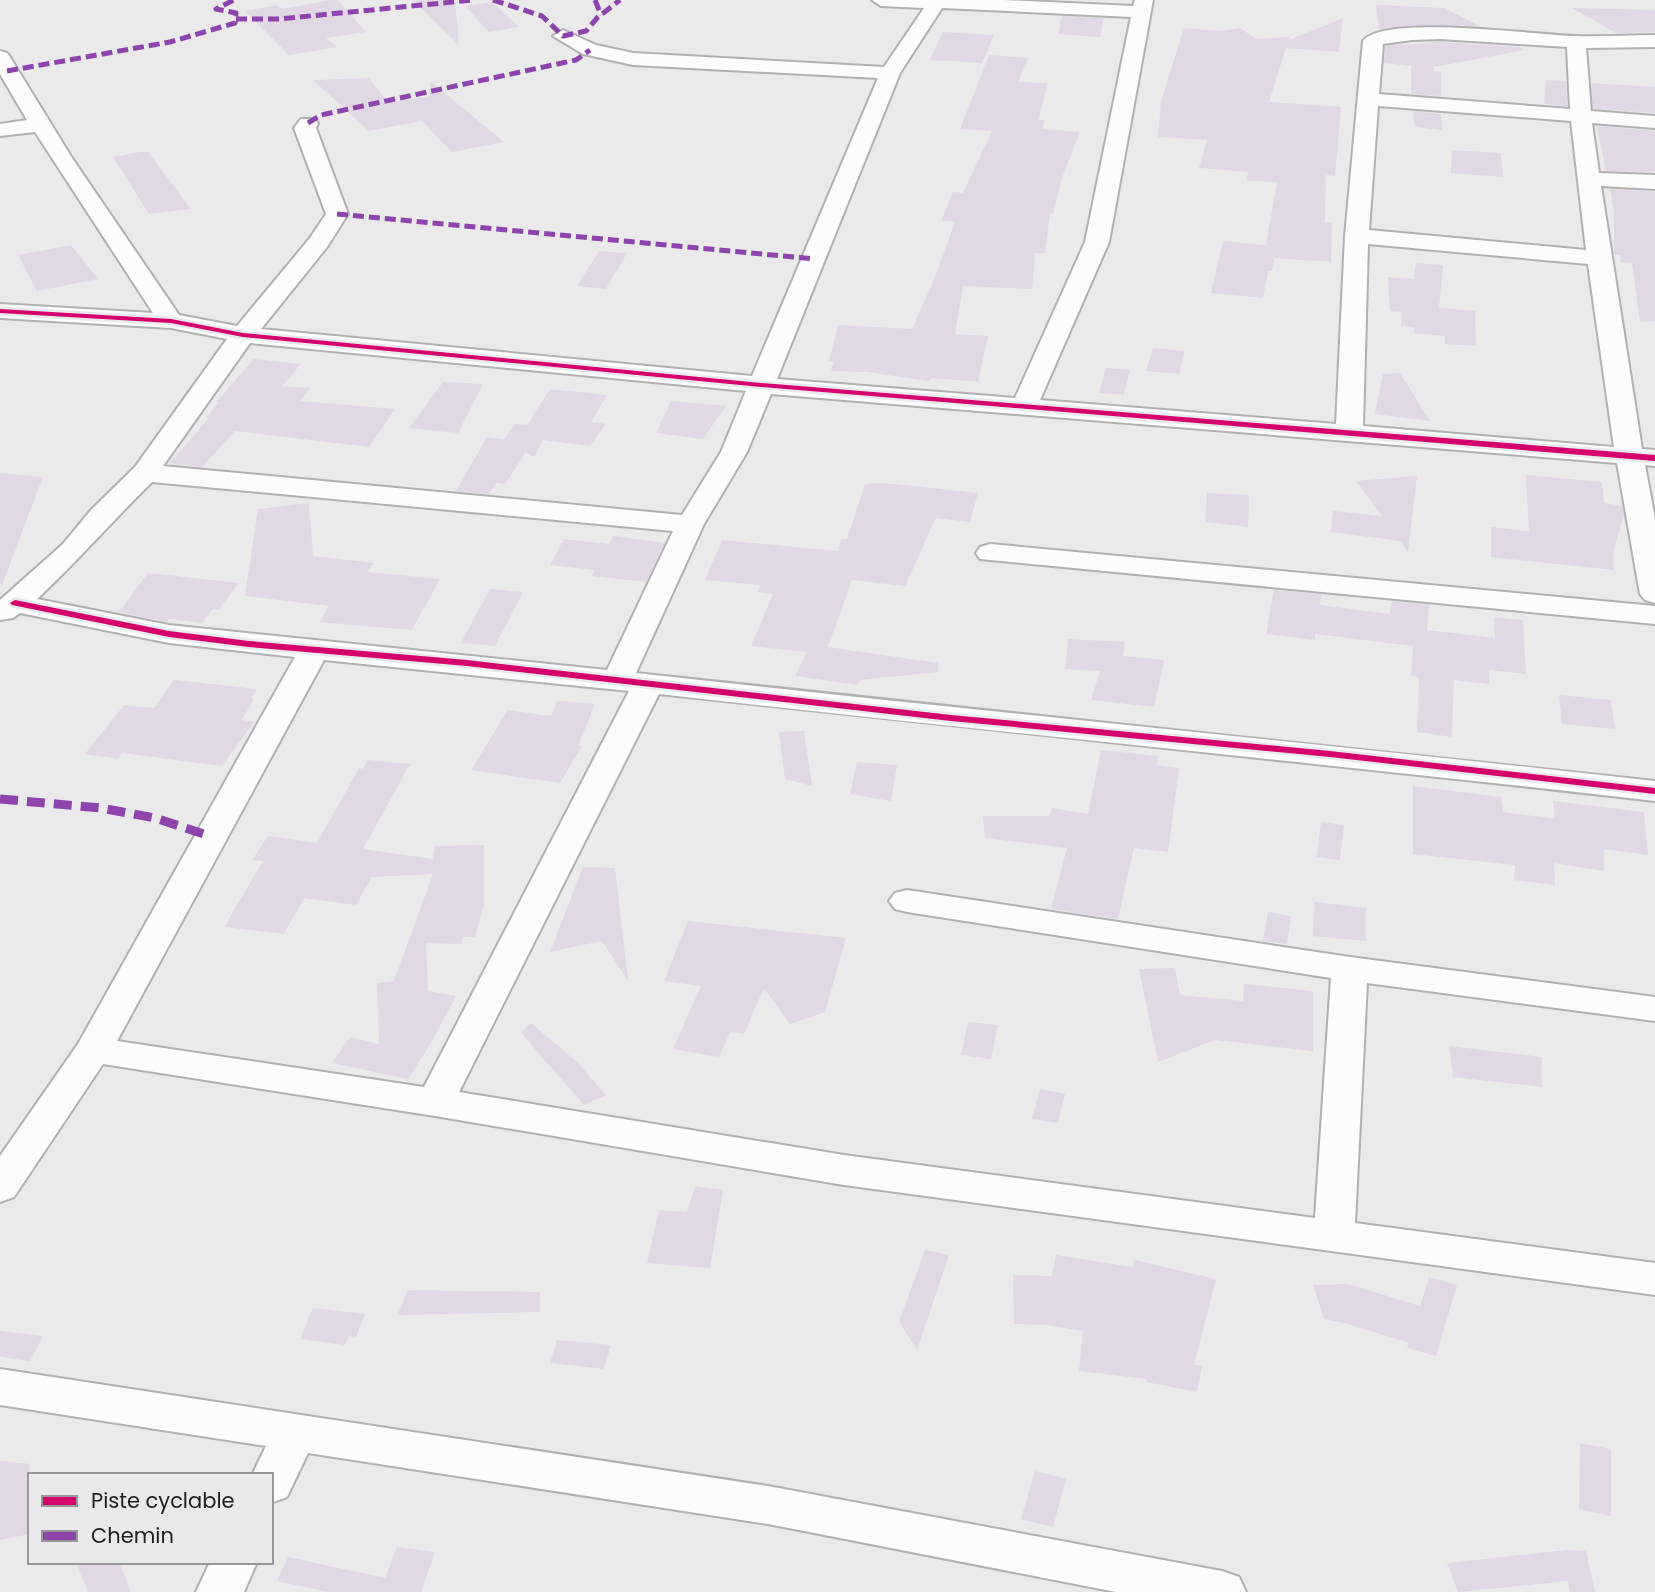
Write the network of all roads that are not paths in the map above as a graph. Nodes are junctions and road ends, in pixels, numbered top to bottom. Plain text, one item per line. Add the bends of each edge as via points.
1 (881, 0) edge
2 (936, 4) junction
3 (1143, 6) edge
4 (563, 36) dead end
5 (1655, 41) edge
6 (1576, 42) junction
7 (0, 57) edge
8 (890, 73) junction
9 (1370, 99) junction
10 (1581, 117) junction
11 (1655, 122) edge
12 (308, 123) dead end
13 (40, 125) junction
14 (0, 130) edge
15 (1591, 179) junction
16 (1655, 182) edge
17 (1357, 236) junction
18 (1599, 258) junction
19 (0, 312) edge
20 (172, 321) junction
21 (243, 335) junction
22 (761, 385) junction
23 (1025, 405) junction
24 (1349, 433) junction
25 (1629, 455) junction
26 (1655, 458) edge
27 (145, 473) junction
28 (690, 524) junction
29 (990, 553) dead end
30 (1655, 594) edge
31 (8, 608) edge
32 (1655, 615) edge
33 (315, 649) junction
34 (633, 682) junction
35 (1655, 791) edge
36 (907, 901) dead end
37 (1350, 969) junction
38 (1655, 1009) edge
39 (93, 1050) junction
40 (435, 1102) junction
41 (0, 1187) edge
42 (1334, 1236) junction
43 (1655, 1279) edge
44 (0, 1387) edge
45 (295, 1433) junction
46 (273, 1480) edge
47 (233, 1564) edge
48 (220, 1592) edge
49 (1222, 1592) edge

1 - 2 street
2 - 3 street
2 - 8 street
3 - 23 street via 1097,242
4 - 8 street via 590,50 634,59
5 - 6 street
6 - 9 street via 1429,34 1379,38 1373,41
6 - 10 street
7 - 13 street
8 - 22 street
9 - 10 street
9 - 17 street
10 - 11 street
10 - 15 street
12 - 21 street via 305,128 337,214
13 - 14 street
13 - 20 street
15 - 16 street
15 - 18 street
17 - 18 street
17 - 24 street
18 - 25 street
19 - 20 street
20 - 21 street
21 - 22 street
21 - 27 street
22 - 23 street
22 - 28 street via 734,452
23 - 24 street
24 - 25 street
25 - 26 street
25 - 30 street
27 - 28 street
27 - 31 street via 73,550
28 - 34 street
29 - 32 street
31 - 33 street via 169,634
33 - 34 street
33 - 39 street
34 - 35 street
34 - 40 street
36 - 37 street
37 - 38 street
37 - 42 street
39 - 40 street
39 - 41 street
40 - 42 street via 844,1170
42 - 43 street
44 - 45 street
45 - 46 street
45 - 49 street via 768,1506
47 - 48 street

